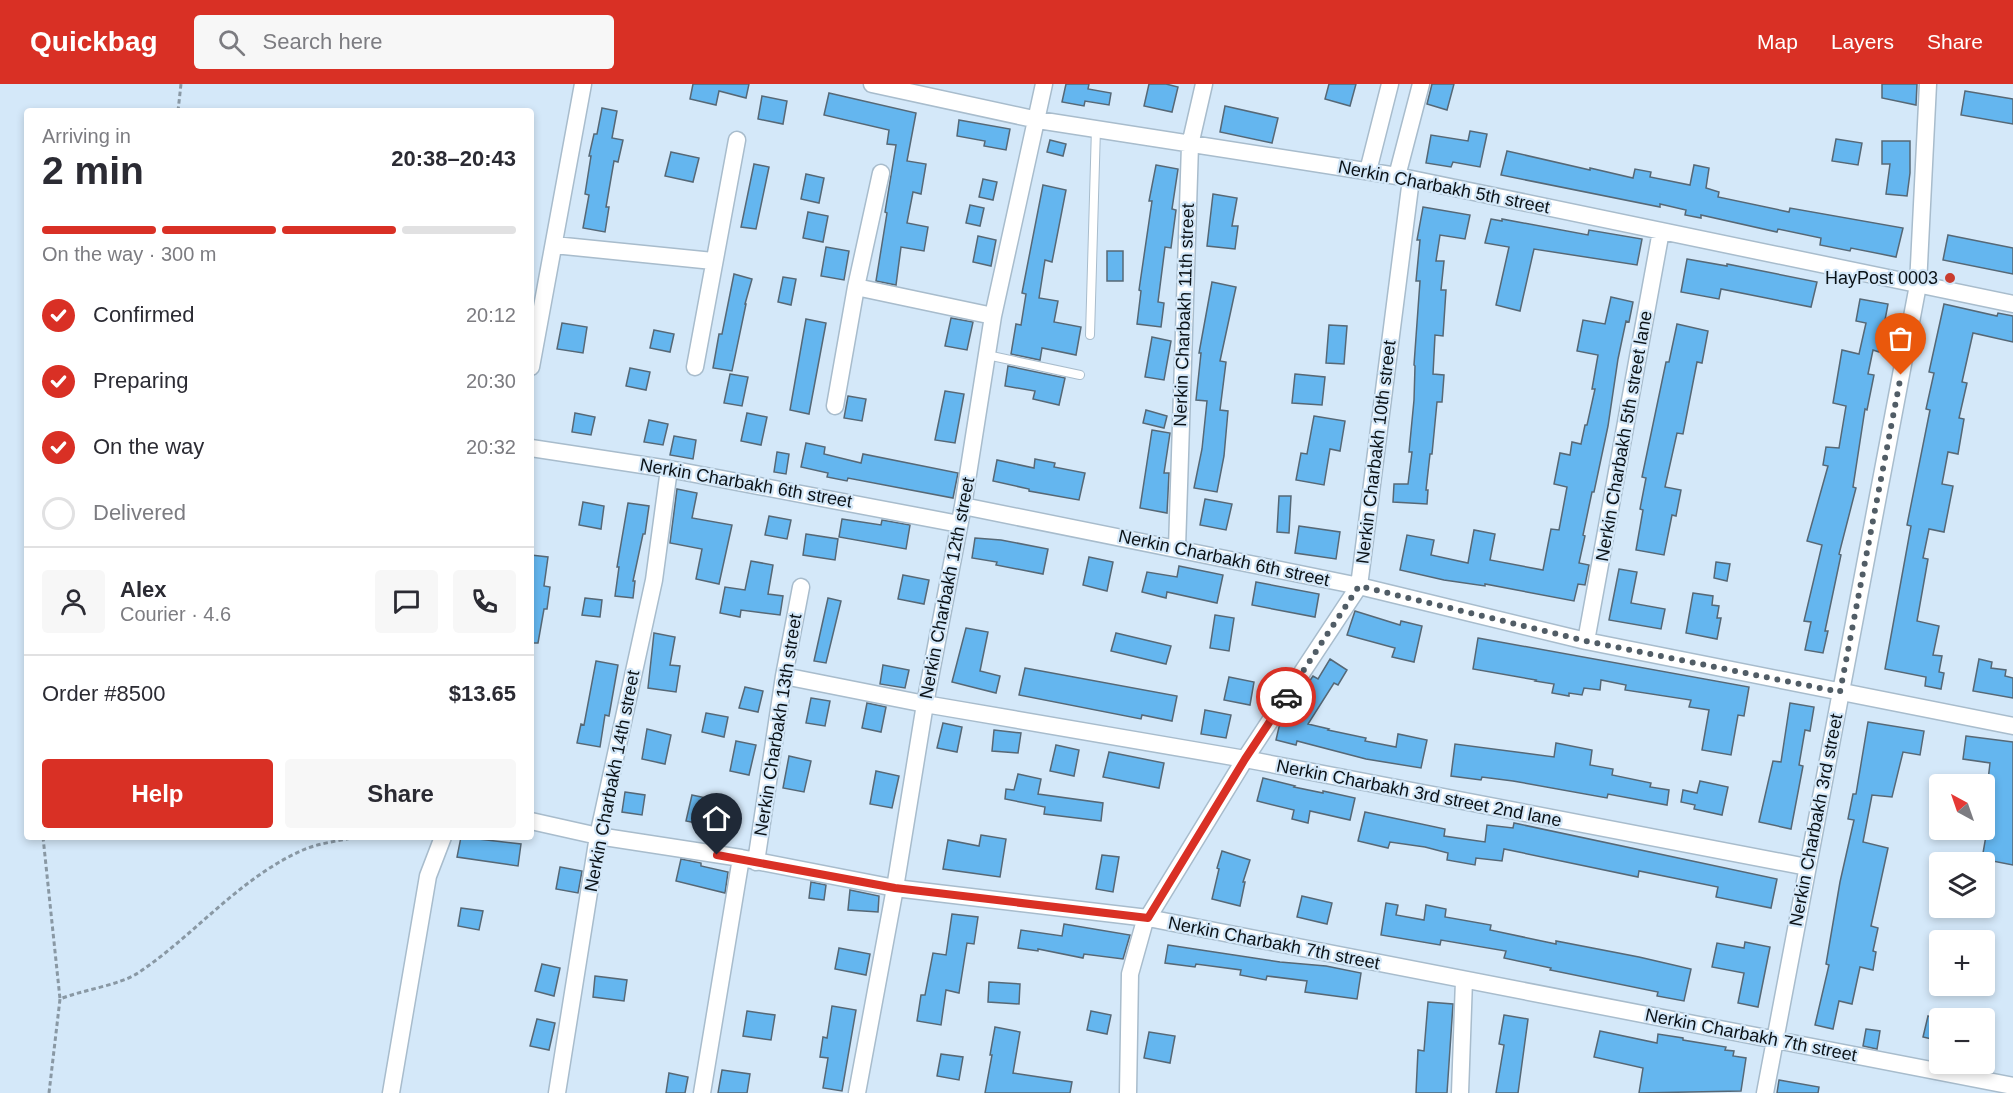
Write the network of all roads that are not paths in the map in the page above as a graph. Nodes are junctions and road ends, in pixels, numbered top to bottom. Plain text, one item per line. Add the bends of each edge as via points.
1 (583, 84) edge
2 (872, 84) edge
3 (1044, 84) edge
4 (1204, 84) edge
5 (1390, 84) edge
6 (1421, 84) edge
7 (1929, 84) edge
8 (1038, 120) junction
9 (1096, 128) junction
10 (737, 140) dead end
11 (1190, 145) junction
12 (1368, 171) junction
13 (881, 173) dead end
14 (1404, 178) junction
15 (1661, 231) junction
16 (554, 245) junction
17 (714, 261) junction
18 (1918, 285) junction
19 (856, 287) junction
20 (2013, 304) edge
21 (993, 316) junction
22 (1090, 335) dead end
23 (534, 351) edge
24 (987, 355) junction
25 (695, 367) dead end
26 (1080, 375) dead end
27 (835, 406) dead end
28 (534, 448) edge
29 (669, 469) junction
30 (963, 506) junction
31 (959, 524) junction
32 (1177, 548) junction
33 (1359, 586) junction
34 (801, 587) dead end
35 (1586, 641) junction
36 (784, 676) junction
37 (1840, 692) junction
38 (925, 704) junction
39 (2013, 726) edge
40 (1245, 759) junction
41 (534, 822) edge
42 (598, 836) junction
43 (442, 840) edge
44 (748, 860) junction
45 (1807, 867) junction
46 (895, 888) junction
47 (1148, 918) junction
48 (1464, 980) junction
49 (1775, 1040) junction
50 (2013, 1086) edge
51 (391, 1093) edge
52 (556, 1093) edge
53 (702, 1093) edge
54 (857, 1093) edge
55 (1128, 1093) edge
56 (1460, 1093) edge
57 (1765, 1093) edge

1 - 16 street
2 - 8 street, Nerkin Charbakh 5th street
3 - 8 street, Nerkin Charbakh 12th street
4 - 11 street, Nerkin Charbakh 11th street
5 - 12 street
6 - 14 street, Nerkin Charbakh 10th street
7 - 18 street, Nerkin Charbakh 3rd street
8 - 9 street, Nerkin Charbakh 5th street
8 - 21 street, Nerkin Charbakh 12th street
9 - 11 street, Nerkin Charbakh 5th street
9 - 22 lane
10 - 17 street
11 - 12 street, Nerkin Charbakh 5th street
11 - 32 street, Nerkin Charbakh 11th street
12 - 14 street, Nerkin Charbakh 5th street
13 - 19 street
14 - 15 street, Nerkin Charbakh 5th street
14 - 33 street, Nerkin Charbakh 10th street
15 - 18 street, Nerkin Charbakh 5th street
15 - 35 street, Nerkin Charbakh 5th street lane
16 - 17 street
16 - 23 street
17 - 25 street
18 - 20 street, Nerkin Charbakh 5th street
18 - 37 street, Nerkin Charbakh 3rd street
19 - 21 street
19 - 27 street
21 - 24 street, Nerkin Charbakh 12th street
24 - 26 lane
24 - 30 street, Nerkin Charbakh 12th street
28 - 29 street, Nerkin Charbakh 6th street
29 - 31 street, Nerkin Charbakh 6th street
29 - 42 street, Nerkin Charbakh 14th street via 654,580
30 - 31 street, Nerkin Charbakh 12th street
30 - 32 street, Nerkin Charbakh 6th street
31 - 38 street, Nerkin Charbakh 12th street
32 - 33 street, Nerkin Charbakh 6th street
33 - 35 street, Nerkin Charbakh 6th street
33 - 40 street, Nerkin Charbakh 10th street
34 - 36 street, Nerkin Charbakh 13th street
35 - 37 street, Nerkin Charbakh 6th street
36 - 38 street, Nerkin Charbakh 3rd street 2nd lane
36 - 44 street, Nerkin Charbakh 13th street
37 - 39 street, Nerkin Charbakh 6th street
37 - 45 street, Nerkin Charbakh 3rd street
38 - 40 street, Nerkin Charbakh 3rd street 2nd lane
38 - 46 street, Nerkin Charbakh 12th street
40 - 45 street, Nerkin Charbakh 3rd street 2nd lane
40 - 47 street, Nerkin Charbakh 10th street
41 - 42 street, Nerkin Charbakh 7th street
42 - 44 street, Nerkin Charbakh 7th street
42 - 52 street, Nerkin Charbakh 14th street
43 - 51 street via 428,876
44 - 46 street, Nerkin Charbakh 7th street
44 - 53 street, Nerkin Charbakh 13th street
45 - 49 street, Nerkin Charbakh 3rd street
46 - 47 street, Nerkin Charbakh 7th street
46 - 54 street, Nerkin Charbakh 12th street
47 - 48 street, Nerkin Charbakh 7th street
47 - 55 street, Nerkin Charbakh 10th street via 1130,974
48 - 49 street, Nerkin Charbakh 7th street
48 - 56 street
49 - 50 street, Nerkin Charbakh 7th street
49 - 57 street, Nerkin Charbakh 3rd street

